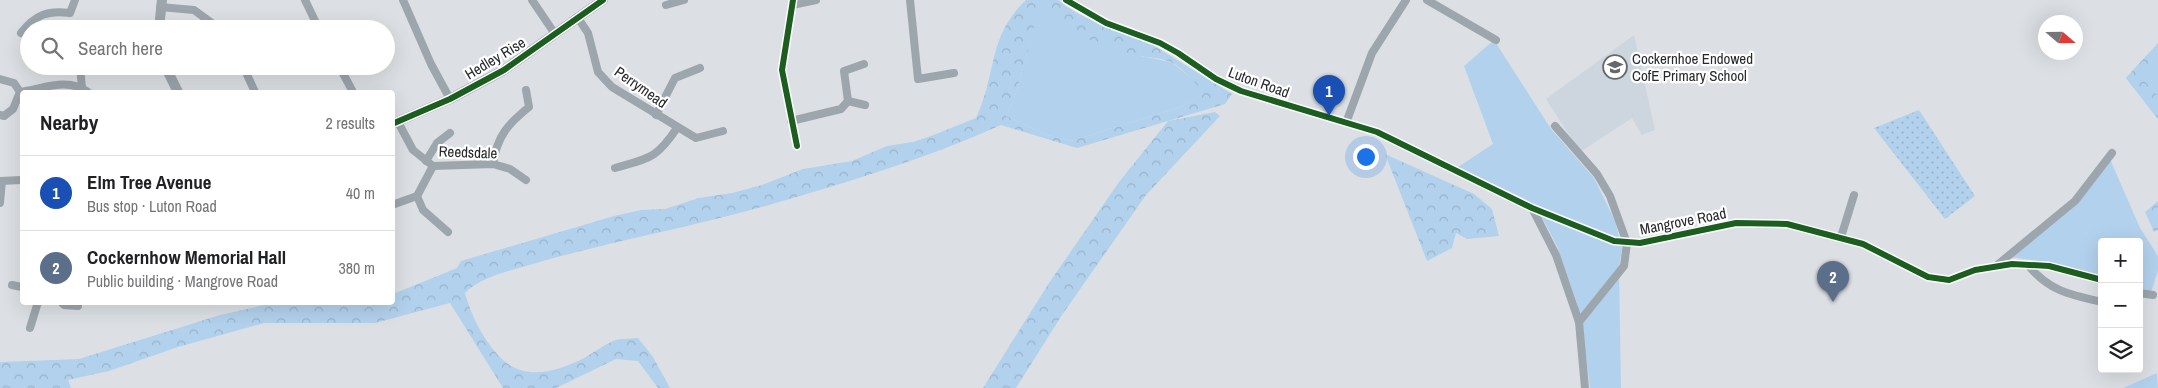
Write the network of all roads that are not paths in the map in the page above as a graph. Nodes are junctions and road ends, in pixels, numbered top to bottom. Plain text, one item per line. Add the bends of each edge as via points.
1 (75, 0) edge
2 (305, 0) edge
3 (404, 0) edge
4 (532, 0) edge
5 (603, 0) edge
6 (684, 0) edge
7 (816, 0) edge
8 (910, 0) edge
9 (1066, 0) edge
10 (1406, 0) edge
11 (1427, 0) edge
12 (161, 3) edge
13 (792, 3) edge
14 (666, 5) dead end
15 (578, 18) junction
16 (31, 20) edge
17 (160, 20) edge
18 (208, 20) edge
19 (315, 20) edge
20 (555, 34) junction
21 (1496, 40) dead end
22 (864, 64) dead end
23 (700, 68) dead end
24 (954, 73) dead end
25 (82, 75) edge
26 (168, 75) edge
27 (247, 75) edge
28 (344, 75) edge
29 (0, 79) edge
30 (30, 90) edge
31 (85, 90) edge
32 (174, 90) edge
33 (254, 90) edge
34 (352, 90) edge
35 (526, 90) dead end
36 (20, 92) joint
37 (450, 99) junction
38 (848, 101) junction
39 (865, 105) dead end
40 (0, 115) edge
41 (656, 115) junction
42 (792, 121) junction
43 (395, 123) edge
44 (1346, 123) junction
45 (1555, 126) dead end
46 (677, 128) junction
47 (722, 131) dead end
48 (450, 133) dead end
49 (797, 146) dead end
50 (2112, 152) dead end
51 (429, 164) junction
52 (493, 164) junction
53 (615, 168) dead end
54 (20, 180) edge
55 (526, 180) dead end
56 (1, 181) edge
57 (1854, 195) dead end
58 (417, 196) junction
59 (0, 203) edge
60 (395, 204) edge
61 (1532, 208) junction
62 (448, 232) dead end
63 (1841, 237) junction
64 (1627, 244) junction
65 (2028, 265) junction
66 (1996, 266) junction
67 (2098, 279) edge
68 (12, 285) dead end
69 (20, 287) edge
70 (2143, 294) edge
71 (2153, 295) dead end
72 (2098, 301) edge
73 (37, 305) edge
74 (64, 305) edge
75 (78, 306) dead end
76 (1579, 322) junction
77 (30, 328) dead end
78 (1585, 388) edge

1 - 16 street via 70,13 56,11
2 - 19 street
3 - 37 street
4 - 20 street
5 - 15 street, Hedley Rise
6 - 14 street
7 - 13 street
8 - 24 street via 918,79
9 - 44 street, Luton Road via 1106,23 1172,50 1241,91
10 - 44 street via 1372,53
11 - 21 street
12 - 17 street
12 - 18 street via 194,10
13 - 42 street via 782,70
15 - 20 street, Hedley Rise
15 - 41 street, Perrymead via 588,33 598,72 612,87
20 - 37 street, Hedley Rise via 504,70
22 - 38 street via 844,71
23 - 41 street via 675,78
25 - 31 street
26 - 32 street
27 - 33 street
28 - 34 street
29 - 36 street via 14,83
30 - 31 street via 64,83
35 - 52 street via 530,107 510,122 495,146
36 - 40 street via 13,109 4,116
37 - 43 street, Hedley Rise
38 - 39 street
38 - 42 street via 841,108
41 - 46 street, Perrymead
42 - 49 street
43 - 51 street, Reedsdale via 413,150
44 - 61 street, Luton Road via 1377,132
45 - 64 street via 1597,174 1610,196
46 - 47 street, Perrymead via 696,138
46 - 53 street via 663,149 648,159
48 - 51 street via 437,143
50 - 66 street via 2075,201
51 - 52 street, Reedsdale
51 - 58 street
52 - 55 street, Reedsdale via 510,169
54 - 56 street
56 - 59 street
57 - 63 street
58 - 60 street
58 - 62 street via 423,210
61 - 64 street, Mangrove Road
61 - 76 street via 1556,255
63 - 64 street, Mangrove Road via 1787,224 1736,223
63 - 66 street, Mangrove Road via 1863,244 1928,277 1949,280
64 - 76 street via 1624,266
65 - 66 street, Mangrove Road
65 - 67 street, Mangrove Road via 2049,266
65 - 72 street via 2056,290
68 - 69 street
70 - 71 street
73 - 77 street
74 - 75 street
76 - 78 street

